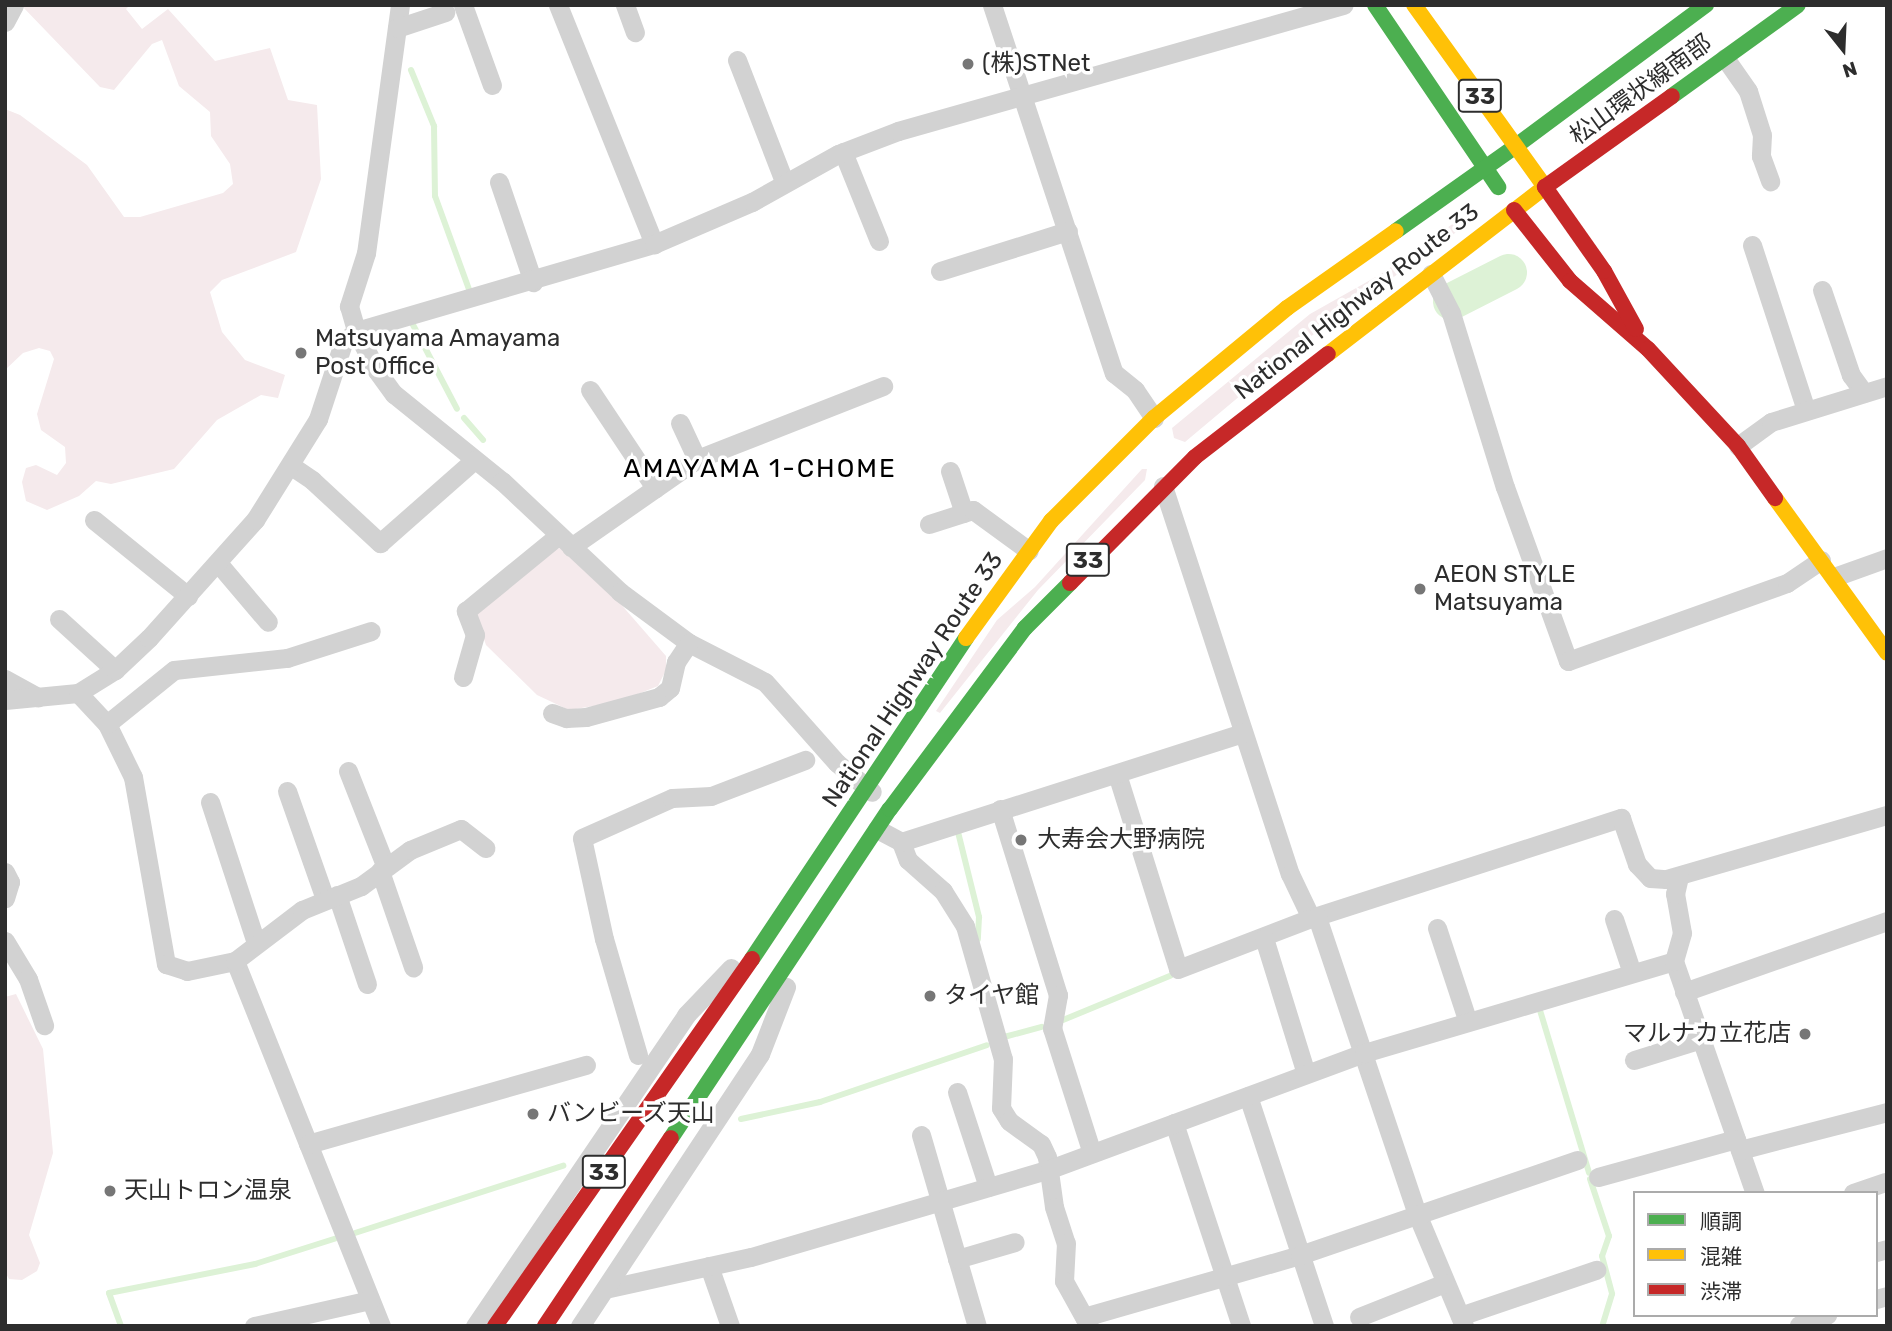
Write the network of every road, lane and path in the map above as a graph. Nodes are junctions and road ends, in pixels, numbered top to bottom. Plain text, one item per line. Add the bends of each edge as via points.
1 (14, 5) edge
2 (400, 5) edge
3 (558, 5) edge
4 (625, 5) edge
5 (992, 5) edge
6 (1344, 5) edge
7 (1375, 5) edge
8 (1414, 5) edge
9 (1706, 5) edge
10 (1798, 5) edge
11 (454, 9) edge
12 (5, 22) edge
13 (397, 28) junction
14 (635, 32) dead end
15 (1725, 58) junction
16 (737, 61) dead end
17 (492, 85) dead end
18 (1025, 97) junction
19 (1516, 146) junction
20 (843, 152) junction
21 (1485, 169) junction
22 (499, 181) dead end
23 (784, 181) junction
24 (1770, 181) dead end
25 (1545, 187) junction
26 (1514, 210) junction
27 (1068, 231) junction
28 (878, 241) dead end
29 (654, 244) junction
30 (1752, 245) dead end
31 (940, 271) dead end
32 (1431, 274) junction
33 (533, 282) junction
34 (1822, 290) dead end
35 (356, 331) junction
36 (1648, 349) junction
37 (883, 386) dead end
38 (1887, 386) edge
39 (590, 390) dead end
40 (1864, 393) junction
41 (1806, 410) junction
42 (1154, 418) junction
43 (680, 423) dead end
44 (1738, 446) junction
45 (697, 459) junction
46 (474, 460) junction
47 (290, 465) junction
48 (950, 471) dead end
49 (1163, 486) junction
50 (655, 488) junction
51 (964, 513) junction
52 (94, 520) dead end
53 (929, 524) dead end
54 (565, 540) junction
55 (1029, 551) junction
56 (1887, 558) edge
57 (1821, 560) junction
58 (218, 563) junction
59 (1834, 577) junction
60 (188, 596) junction
61 (59, 619) dead end
62 (268, 622) dead end
63 (371, 631) dead end
64 (689, 643) junction
65 (1887, 653) edge
66 (115, 670) junction
67 (463, 677) dead end
68 (5, 679) edge
69 (78, 693) junction
70 (38, 697) junction
71 (5, 700) edge
72 (552, 713) dead end
73 (107, 724) junction
74 (1243, 733) junction
75 (805, 760) dead end
76 (348, 771) dead end
77 (1117, 774) junction
78 (867, 787) junction
79 (287, 791) dead end
80 (210, 802) dead end
81 (890, 809) junction
82 (1000, 809) junction
83 (1887, 815) edge
84 (877, 829) junction
85 (901, 842) junction
86 (485, 848) dead end
87 (382, 868) junction
88 (5, 872) edge
89 (1679, 876) junction
90 (331, 897) junction
91 (5, 898) edge
92 (782, 914) junction
93 (1314, 917) junction
94 (1614, 919) dead end
95 (1887, 921) edge
96 (1437, 928) dead end
97 (808, 930) junction
98 (1264, 938) junction
99 (5, 941) edge
100 (256, 943) junction
101 (235, 961) junction
102 (1674, 961) junction
103 (413, 967) dead end
104 (1632, 973) junction
105 (368, 984) dead end
106 (1684, 992) junction
107 (1467, 1019) junction
108 (44, 1025) dead end
109 (1701, 1039) junction
110 (1364, 1053) junction
111 (638, 1055) dead end
112 (1634, 1060) dead end
113 (586, 1065) dead end
114 (1306, 1074) junction
115 (957, 1092) dead end
116 (1248, 1096) junction
117 (1887, 1112) edge
118 (1174, 1123) junction
119 (921, 1135) dead end
120 (308, 1144) junction
121 (1738, 1145) junction
122 (1092, 1153) junction
123 (1577, 1160) dead end
124 (1050, 1169) junction
125 (1598, 1177) dead end
126 (1885, 1182) edge
127 (988, 1187) junction
128 (1754, 1191) edge
129 (1859, 1191) edge
130 (940, 1201) junction
131 (1417, 1214) junction
132 (1015, 1241) dead end
133 (1300, 1255) junction
134 (957, 1259) junction
135 (709, 1266) junction
136 (1596, 1270) dead end
137 (1224, 1277) junction
138 (1445, 1283) junction
139 (605, 1289) junction
140 (370, 1300) junction
141 (1359, 1317) dead end
142 (1819, 1317) edge
143 (1462, 1321) edge
144 (1086, 1322) edge
145 (1798, 1322) edge
146 (254, 1326) edge
147 (381, 1326) edge
148 (475, 1326) edge
149 (495, 1326) edge
150 (545, 1326) edge
151 (580, 1326) edge
152 (730, 1326) edge
153 (977, 1326) edge
154 (1241, 1326) edge
155 (1324, 1326) edge

1 - 12 street
2 - 13 street
3 - 29 street
4 - 14 street
5 - 18 street
6 - 18 street
7 - 21 main road, 33
8 - 19 main road, 33
9 - 19 main road, 松山環状線南部
10 - 15 main road, 松山環状線南部
11 - 13 street
11 - 17 street
13 - 35 street via 366,253 349,306
15 - 24 street via 1748,91
15 - 25 main road, 松山環状線南部
16 - 23 street
18 - 20 street via 898,131
18 - 27 street
19 - 21 main road, 33
19 - 25 main road, 33
20 - 23 street
20 - 28 street
21 - 26 main road, 33
21 - 42 main road, National Highway Route 33 / 33 via 1287,308
22 - 33 street
23 - 29 street via 751,202
25 - 26 main road, National Highway Route 33 / 33
25 - 36 main road via 1604,271
26 - 32 main road, National Highway Route 33 / 33
26 - 36 main road via 1570,281
27 - 31 street
27 - 42 street via 1114,373 1135,390
29 - 33 street
30 - 41 street
32 - 49 main road, National Highway Route 33 / 33
32 - 57 street via 1455,325 1505,487 1568,661 1787,583
33 - 35 street
34 - 40 street via 1851,375
35 - 46 street via 394,394
35 - 47 street via 343,343 318,419
36 - 44 main road
37 - 45 street
38 - 40 street
39 - 50 street
40 - 41 street
41 - 44 street via 1771,422
42 - 55 main road, National Highway Route 33 / 33 via 1051,521
43 - 45 street
44 - 57 main road
45 - 50 street
46 - 47 street via 380,543
46 - 54 street
47 - 58 street via 255,520
48 - 51 street
49 - 74 street
49 - 81 main road, National Highway Route 33 / 33 via 1025,628
50 - 54 street
51 - 53 street
51 - 55 street via 973,510
52 - 60 street
54 - 64 street via 620,592
54 - 67 street via 466,611 475,635
55 - 78 main road, National Highway Route 33 / 33
56 - 59 street
57 - 59 main road
58 - 60 street
58 - 62 street
59 - 65 main road
60 - 66 street
61 - 66 street
63 - 73 street via 287,658 174,670
64 - 72 street via 676,663 670,688 659,698 586,718
64 - 78 street via 765,682 837,763
66 - 69 street
68 - 70 street
69 - 70 street
69 - 73 street
70 - 71 street
73 - 101 street via 139,796 155,921 166,964 187,971
74 - 77 street
74 - 93 street via 1290,874
75 - 111 street via 711,796 673,798 582,838 604,939
76 - 87 street
77 - 82 street
77 - 98 street via 1178,969
78 - 81 street
78 - 92 main road, National Highway Route 33 / 33
79 - 90 street
80 - 100 street
81 - 84 main road, National Highway Route 33 / 33
82 - 85 street
82 - 122 street via 1058,995 1052,1028
83 - 89 street
84 - 85 street
84 - 97 main road, National Highway Route 33 / 33
85 - 124 street via 908,860 943,891 965,926 1003,1059 1001,1108 1009,1121 1041,1144
86 - 87 street via 461,830
87 - 90 street via 361,886
87 - 103 street
88 - 91 street via 10,882
89 - 93 street via 1658,879 1644,874 1622,818
89 - 102 street via 1675,894 1682,933
90 - 100 street
90 - 105 street
92 - 148 street via 686,1015
92 - 149 main road, National Highway Route 33 / 33
93 - 98 street
93 - 110 street
94 - 104 street
95 - 106 street
96 - 107 street
97 - 139 street via 760,1054
97 - 150 main road, National Highway Route 33 / 33 via 741,1038
98 - 114 street
99 - 108 street via 28,979
100 - 101 street
101 - 120 street
102 - 104 street
102 - 106 street
104 - 107 street
106 - 109 street
107 - 110 street
109 - 112 street
109 - 121 street
110 - 114 street
110 - 131 street
113 - 120 street
114 - 116 street
115 - 127 street
116 - 118 street
116 - 133 street
117 - 121 street
118 - 122 street
118 - 137 street
119 - 130 street
120 - 140 street
121 - 125 street
121 - 128 street
122 - 124 street
123 - 131 street
124 - 127 street
124 - 144 street via 1054,1207 1066,1243 1064,1281
126 - 129 street
127 - 130 street
130 - 134 street
130 - 135 street
131 - 133 street
131 - 138 street
132 - 134 street
133 - 137 street
133 - 155 street
134 - 153 street
135 - 139 street
135 - 152 street
136 - 143 street
137 - 144 street
137 - 154 street
138 - 141 street
138 - 143 street
139 - 151 street
140 - 146 street
140 - 147 street
142 - 145 street

